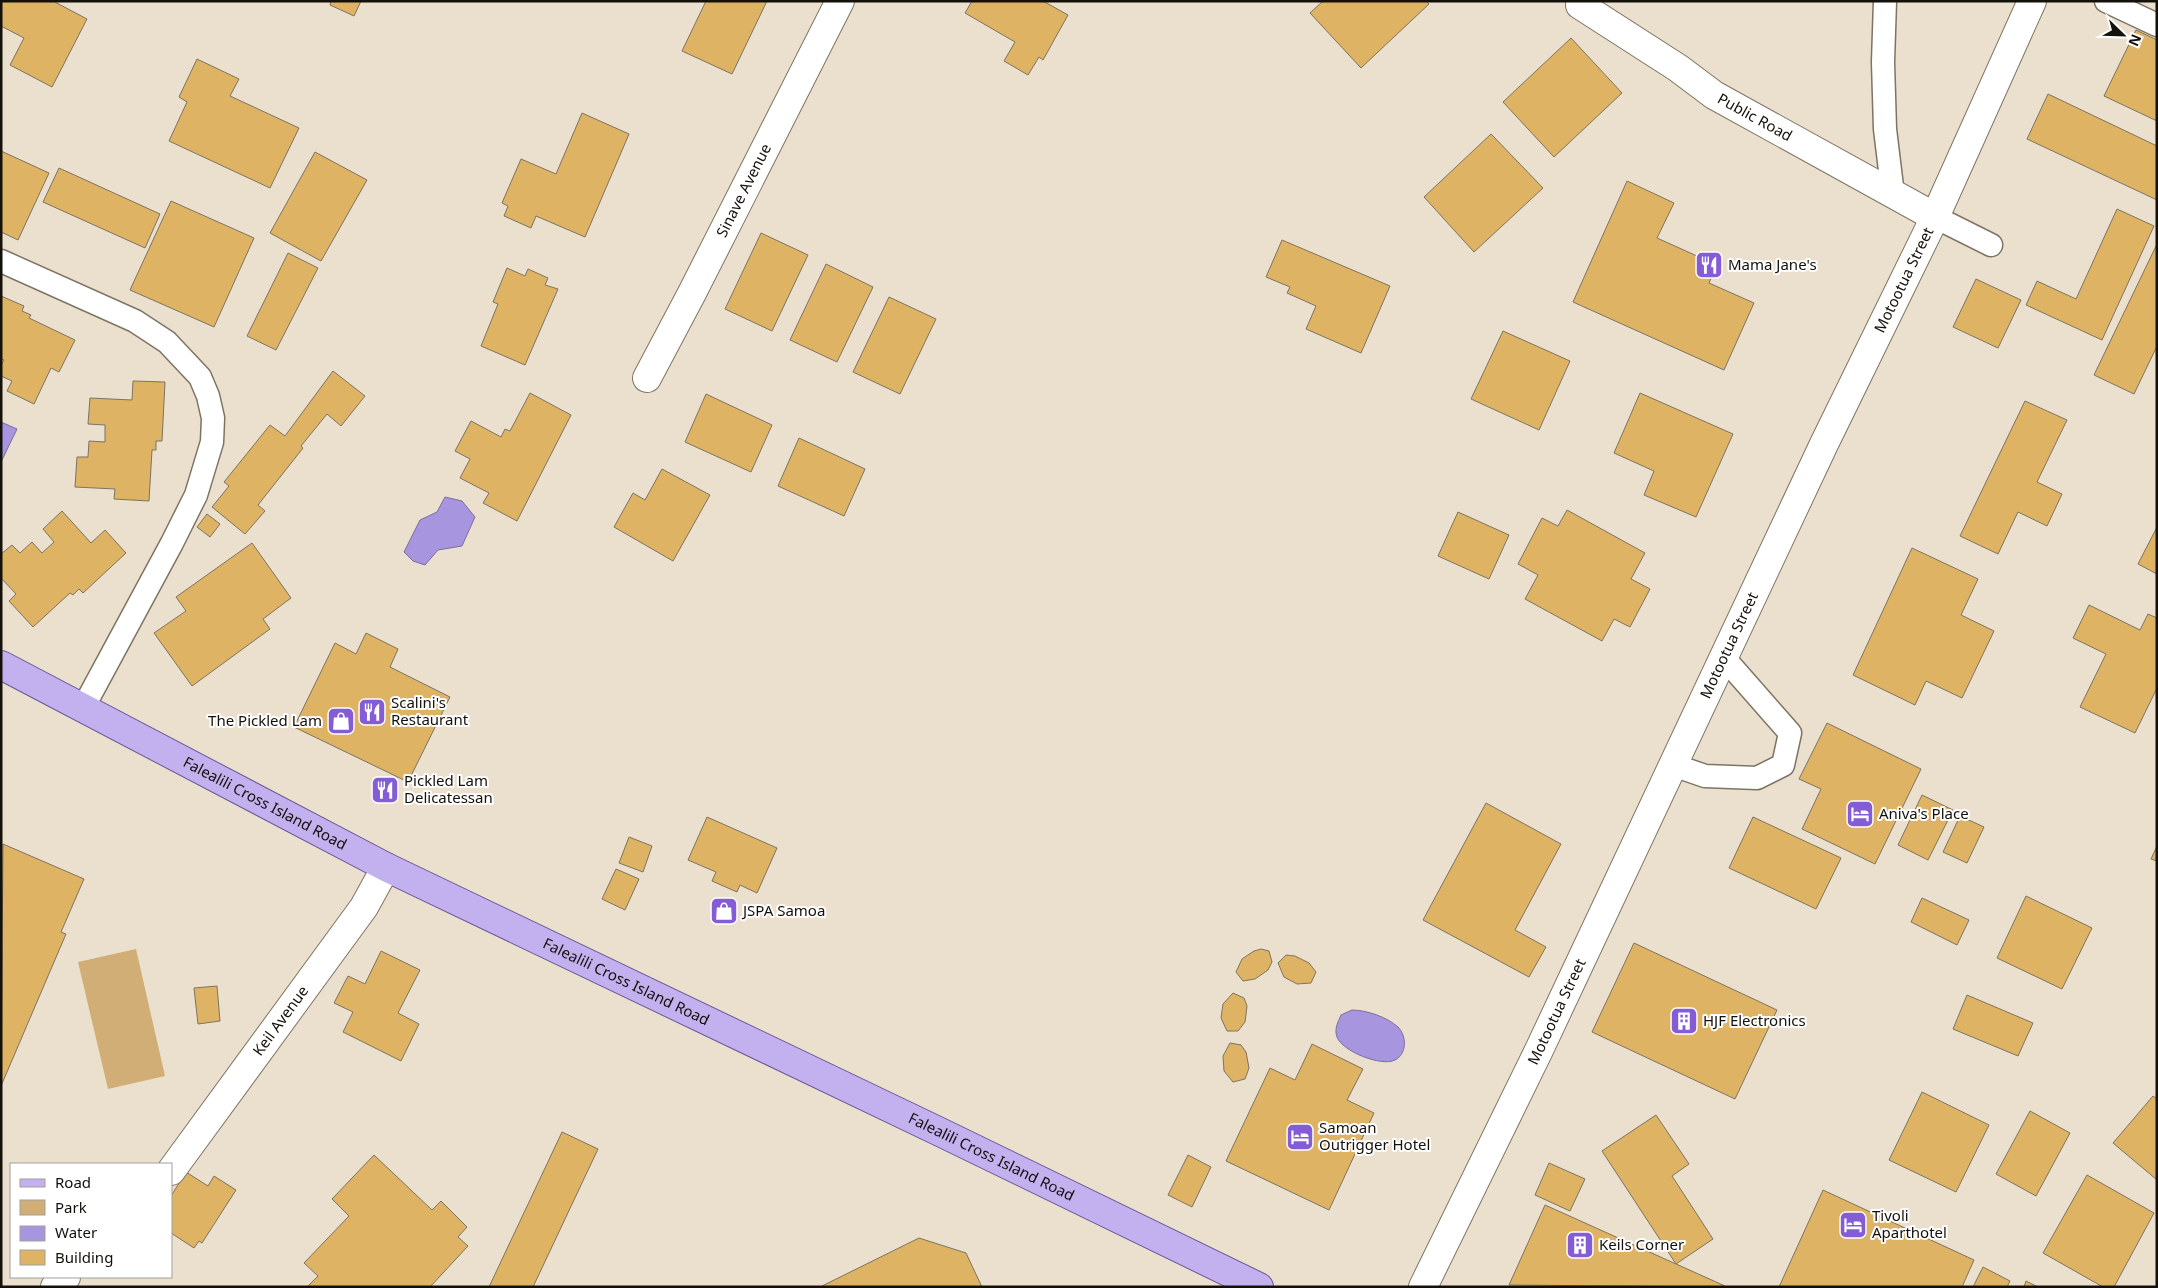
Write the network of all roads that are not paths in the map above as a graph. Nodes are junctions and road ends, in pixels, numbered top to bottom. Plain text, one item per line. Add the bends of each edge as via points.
1 (840, 1) edge
2 (1885, 1) edge
3 (2032, 1) edge
4 (2106, 1) edge
5 (1578, 3) edge
6 (2157, 25) edge
7 (1893, 195) junction
8 (1935, 217) junction
9 (1990, 245) dead end
10 (1, 261) edge
11 (647, 378) dead end
12 (1724, 659) junction
13 (1, 665) edge
14 (83, 708) junction
15 (1673, 765) junction
16 (386, 867) junction
17 (172, 1170) edge
18 (65, 1278) edge
19 (55, 1287) edge
20 (1259, 1287) edge
21 (1423, 1287) edge

1 - 11 main road, Sinave Avenue
2 - 7 lane via 1885,130
3 - 8 main road, Motootua Street
4 - 6 lane
5 - 7 main road, Public Road via 1714,95
7 - 8 main road, Public Road
8 - 9 lane
8 - 12 main road, Motootua Street
10 - 14 lane via 135,321 168,342 200,377 213,418 212,442 196,495
12 - 15 main road, Motootua Street
12 - 15 lane via 1790,733 1783,765 1757,778 1705,776
13 - 14 main road, Falealili Cross Island Road
14 - 16 main road, Falealili Cross Island Road
15 - 21 main road, Motootua Street via 1540,1050
16 - 17 main road, Keil Avenue via 364,907
16 - 20 main road, Falealili Cross Island Road
18 - 19 main road

